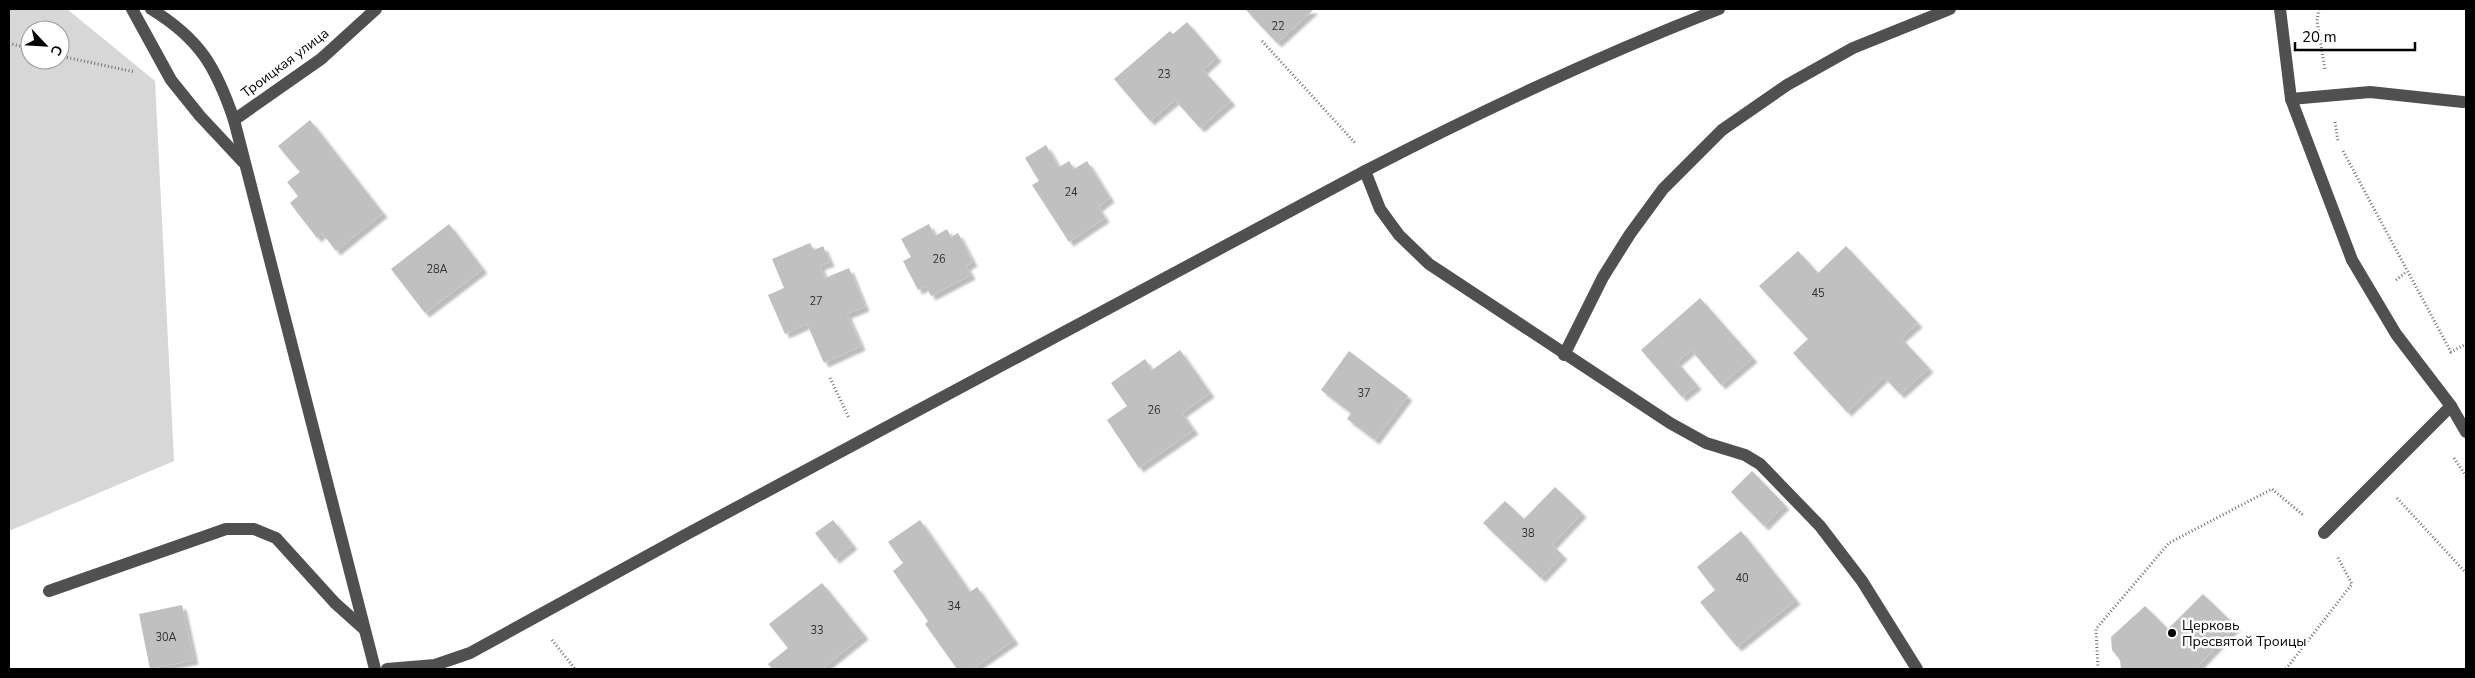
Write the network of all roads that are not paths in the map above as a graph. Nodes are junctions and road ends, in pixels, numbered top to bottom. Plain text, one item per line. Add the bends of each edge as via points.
1 (132, 9) edge
2 (151, 9) edge
3 (376, 9) edge
4 (1719, 9) edge
5 (1950, 9) edge
6 (2280, 9) edge
7 (2291, 99) junction
8 (2463, 102) dead end
9 (234, 120) junction
10 (245, 164) junction
11 (1365, 171) junction
12 (1564, 355) junction
13 (2450, 406) junction
14 (2466, 432) edge
15 (2324, 533) road end
16 (49, 591) dead end
17 (364, 629) junction
18 (375, 669) edge
19 (387, 669) edge
20 (1916, 669) edge

1 - 10 street via 171,80
2 - 9 street via 167,18 199,47 221,82
3 - 9 street, Троицкая улица via 321,59
4 - 11 street via 1638,41 1476,114
5 - 12 street via 1853,48 1787,85 1722,130 1663,188 1630,234
6 - 7 street
7 - 8 street via 2370,92
7 - 13 street via 2352,260 2396,334
9 - 10 street
10 - 17 street
11 - 12 street via 1380,209 1399,235 1429,264
11 - 19 street via 470,653 435,665
12 - 20 street via 1670,423 1706,443 1745,455 1760,464 1820,526 1862,580
13 - 14 street
13 - 15 street
16 - 17 street via 226,529 254,529 276,538 335,603
17 - 18 street

